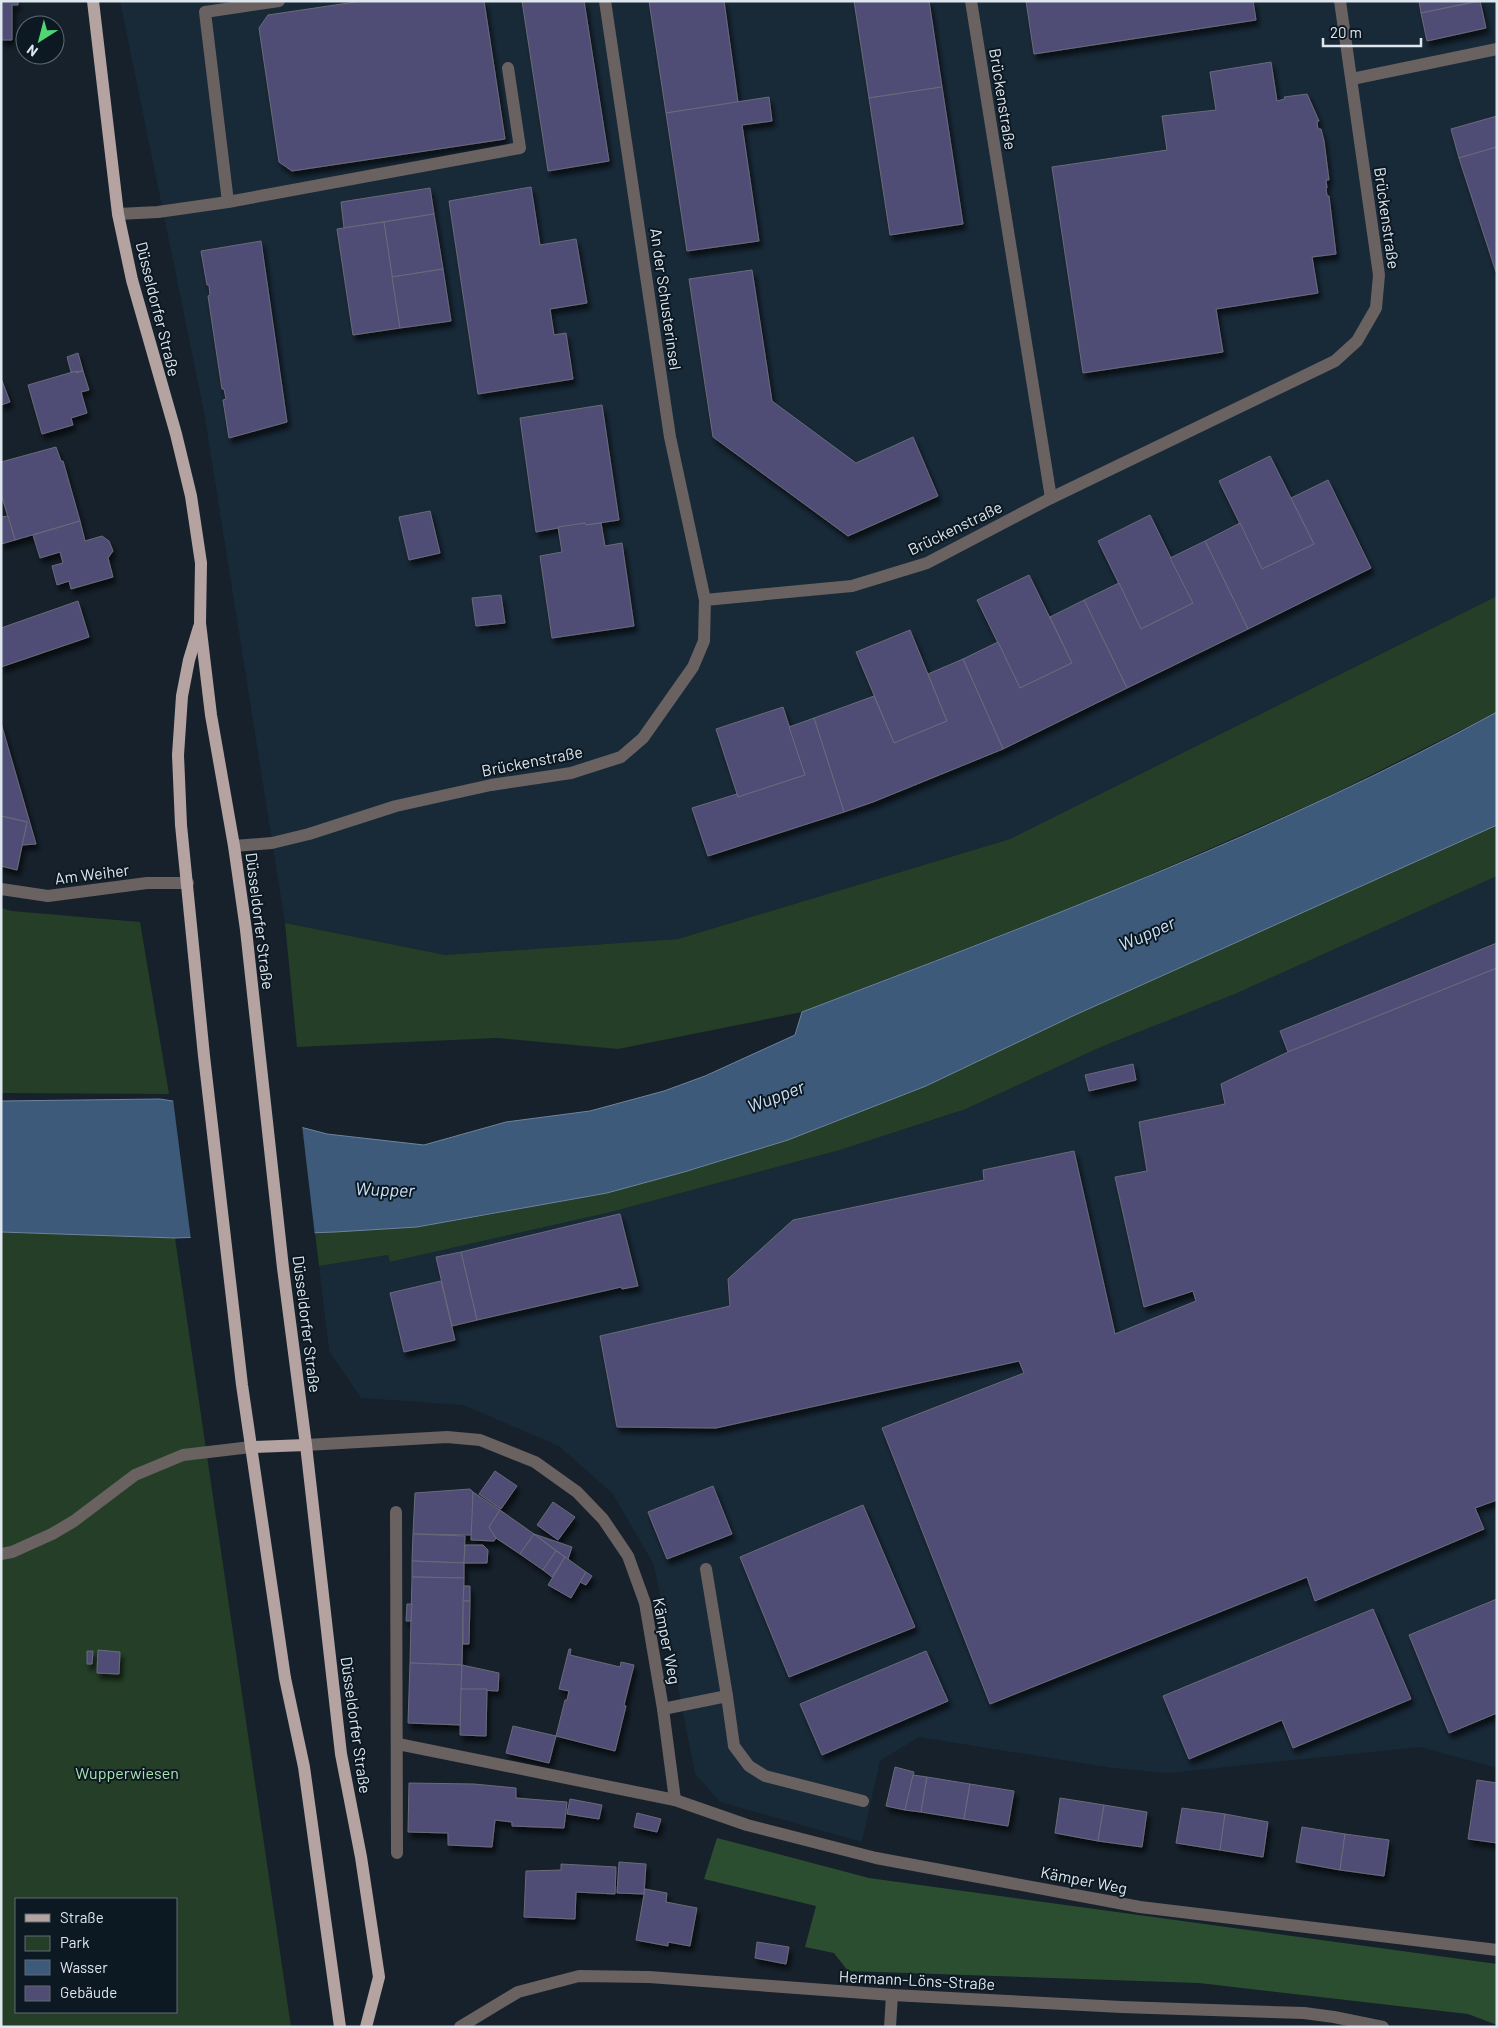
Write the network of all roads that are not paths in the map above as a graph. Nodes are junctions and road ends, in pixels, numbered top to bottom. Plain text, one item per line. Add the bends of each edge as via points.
1 (93, 1) edge
2 (278, 1) edge
3 (605, 1) edge
4 (971, 1) edge
5 (1340, 1) edge
6 (1497, 49) edge
7 (508, 68) dead end
8 (1352, 79) junction
9 (228, 202) junction
10 (118, 214) junction
11 (1051, 498) junction
12 (705, 600) junction
13 (200, 623) junction
14 (234, 846) junction
15 (188, 883) junction
16 (1, 889) edge
17 (306, 1445) junction
18 (251, 1448) junction
19 (396, 1512) dead end
20 (1, 1554) edge
21 (706, 1569) dead end
22 (728, 1696) junction
23 (663, 1709) junction
24 (398, 1744) junction
25 (675, 1800) junction
26 (863, 1801) dead end
27 (397, 1853) dead end
28 (1497, 1950) edge
29 (892, 1995) junction
30 (340, 2027) edge
31 (366, 2027) edge
32 (460, 2027) edge
33 (890, 2027) edge
34 (1382, 2027) edge

1 - 10 main road, Düsseldorfer Straße
2 - 9 street via 205,12
3 - 12 street, An der Schusterinsel via 670,437
4 - 11 street, Brückenstraße
5 - 8 street
6 - 8 street
7 - 9 street via 520,148
8 - 11 street, Brückenstraße via 1380,275 1376,308 1357,341 1335,361
9 - 10 street
10 - 13 main road, Düsseldorfer Straße via 132,280 191,496 200,563
11 - 12 street, Brückenstraße via 927,563 852,586
12 - 14 street, Brückenstraße via 704,641 693,667 643,738 620,757 572,773 491,785 396,806 272,843
13 - 14 main road, Düsseldorfer Straße via 211,715
13 - 15 main road, Düsseldorfer Straße via 182,696 178,754
14 - 17 main road, Düsseldorfer Straße
15 - 16 street, Am Weiher via 147,883 48,896
15 - 18 main road, Düsseldorfer Straße via 204,1056
17 - 18 main road
17 - 23 street, Kämper Weg via 447,1437 480,1440 534,1462 576,1492 603,1519 628,1556 645,1603
17 - 31 main road, Düsseldorfer Straße via 341,1754 379,1977
18 - 20 street via 182,1455 135,1476 74,1522 12,1552
18 - 30 main road, Düsseldorfer Straße via 285,1678 304,1767
19 - 24 street
21 - 22 street
22 - 23 street
22 - 26 street via 734,1746 749,1766 765,1776
23 - 25 street, Kämper Weg
24 - 25 street, Kämper Weg
24 - 27 street
25 - 28 street, Kämper Weg via 747,1825 876,1858 1140,1907
29 - 32 street, Hermann-Löns-Straße via 649,1977 579,1976 518,1992
29 - 33 street
29 - 34 street, Hermann-Löns-Straße via 1304,2013

